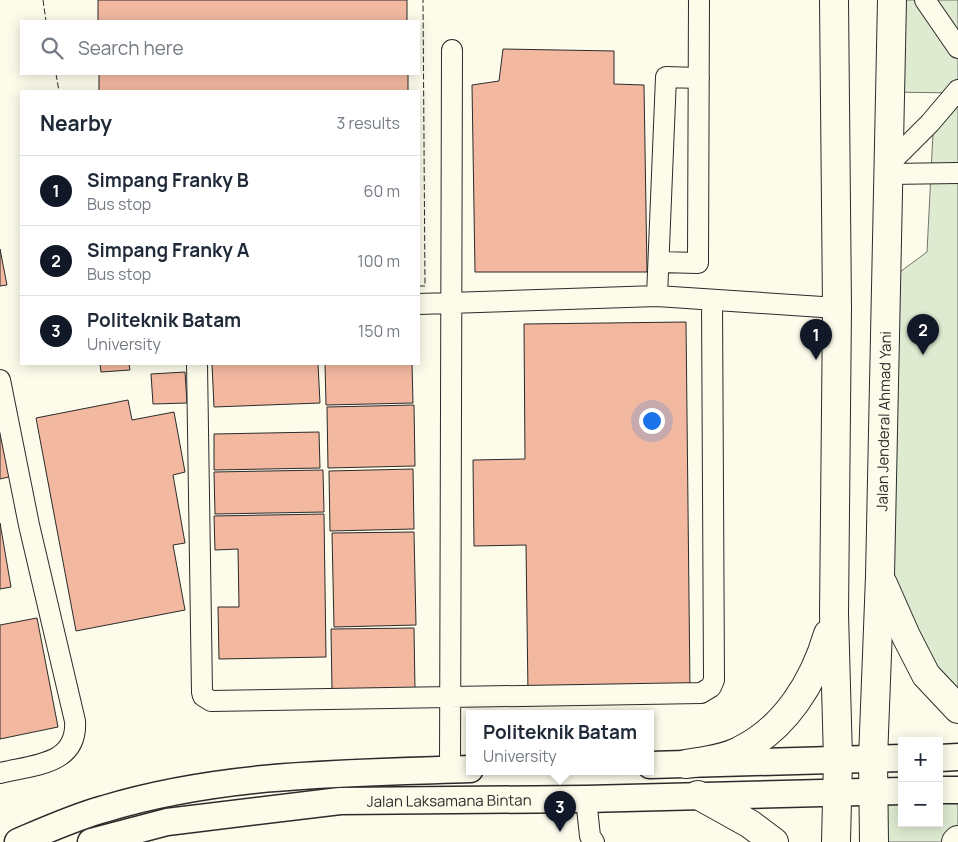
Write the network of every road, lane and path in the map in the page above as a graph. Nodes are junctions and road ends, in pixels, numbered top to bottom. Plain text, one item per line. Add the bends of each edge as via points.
1 (699, 0) edge
2 (834, 0) edge
3 (892, 0) edge
4 (925, 0) edge
5 (958, 48) edge
6 (452, 50) dead end
7 (699, 78) junction
8 (958, 90) edge
9 (889, 169) junction
10 (958, 173) edge
11 (659, 262) junction
12 (657, 296) junction
13 (712, 300) junction
14 (452, 302) junction
15 (420, 304) edge
16 (837, 308) junction
17 (197, 365) edge
18 (0, 380) edge
19 (880, 576) junction
20 (834, 614) junction
21 (449, 696) junction
22 (958, 710) edge
23 (898, 758) edge
24 (943, 758) edge
25 (958, 758) edge
26 (838, 759) junction
27 (873, 759) junction
28 (686, 764) junction
29 (654, 765) edge
30 (460, 770) edge
31 (336, 772) junction
32 (0, 773) edge
33 (943, 790) edge
34 (958, 790) edge
35 (898, 791) edge
36 (837, 792) junction
37 (873, 792) junction
38 (698, 795) junction
39 (586, 800) junction
40 (340, 802) junction
41 (18, 842) edge
42 (91, 842) edge
43 (594, 842) edge
44 (774, 842) edge
45 (836, 842) edge
46 (874, 842) edge

1 - 7 street
2 - 16 highway
3 - 9 highway, Jalan Jenderal Ahmad Yani
4 - 5 street
6 - 14 street
7 - 11 street via 666,77
7 - 11 street via 698,263
8 - 9 street via 903,148
9 - 10 street
9 - 19 highway, Jalan Jenderal Ahmad Yani
11 - 12 street
12 - 13 street
12 - 14 street
13 - 16 street
13 - 21 street via 714,680 711,687 701,693
14 - 15 street
14 - 21 street
16 - 20 highway
17 - 21 street via 204,696 210,701
18 - 32 street via 76,734 67,751 55,760
19 - 22 highway via 926,675
19 - 27 highway, Jalan Jenderal Ahmad Yani
20 - 26 highway
20 - 28 highway via 820,661 780,720 764,736 738,752
21 - 30 street
23 - 27 main road
24 - 25 main road
26 - 27 main road
26 - 28 main road
26 - 36 highway
27 - 37 highway, Jalan Jenderal Ahmad Yani
28 - 29 main road
30 - 31 main road, Jalan Laksamana Bintan
31 - 40 main road
31 - 41 main road, Jalan Laksamana Bintan via 205,786 141,799 102,809
33 - 34 main road
35 - 37 main road, Jalan Laksamana Bintan
36 - 37 main road, Jalan Laksamana Bintan
36 - 38 main road, Jalan Laksamana Bintan
36 - 45 highway
37 - 46 highway, Jalan Jenderal Ahmad Yani
38 - 39 main road, Jalan Laksamana Bintan
38 - 44 highway via 750,824
39 - 40 main road, Jalan Laksamana Bintan
39 - 43 street via 590,836
40 - 42 main road, Jalan Laksamana Bintan via 167,822

